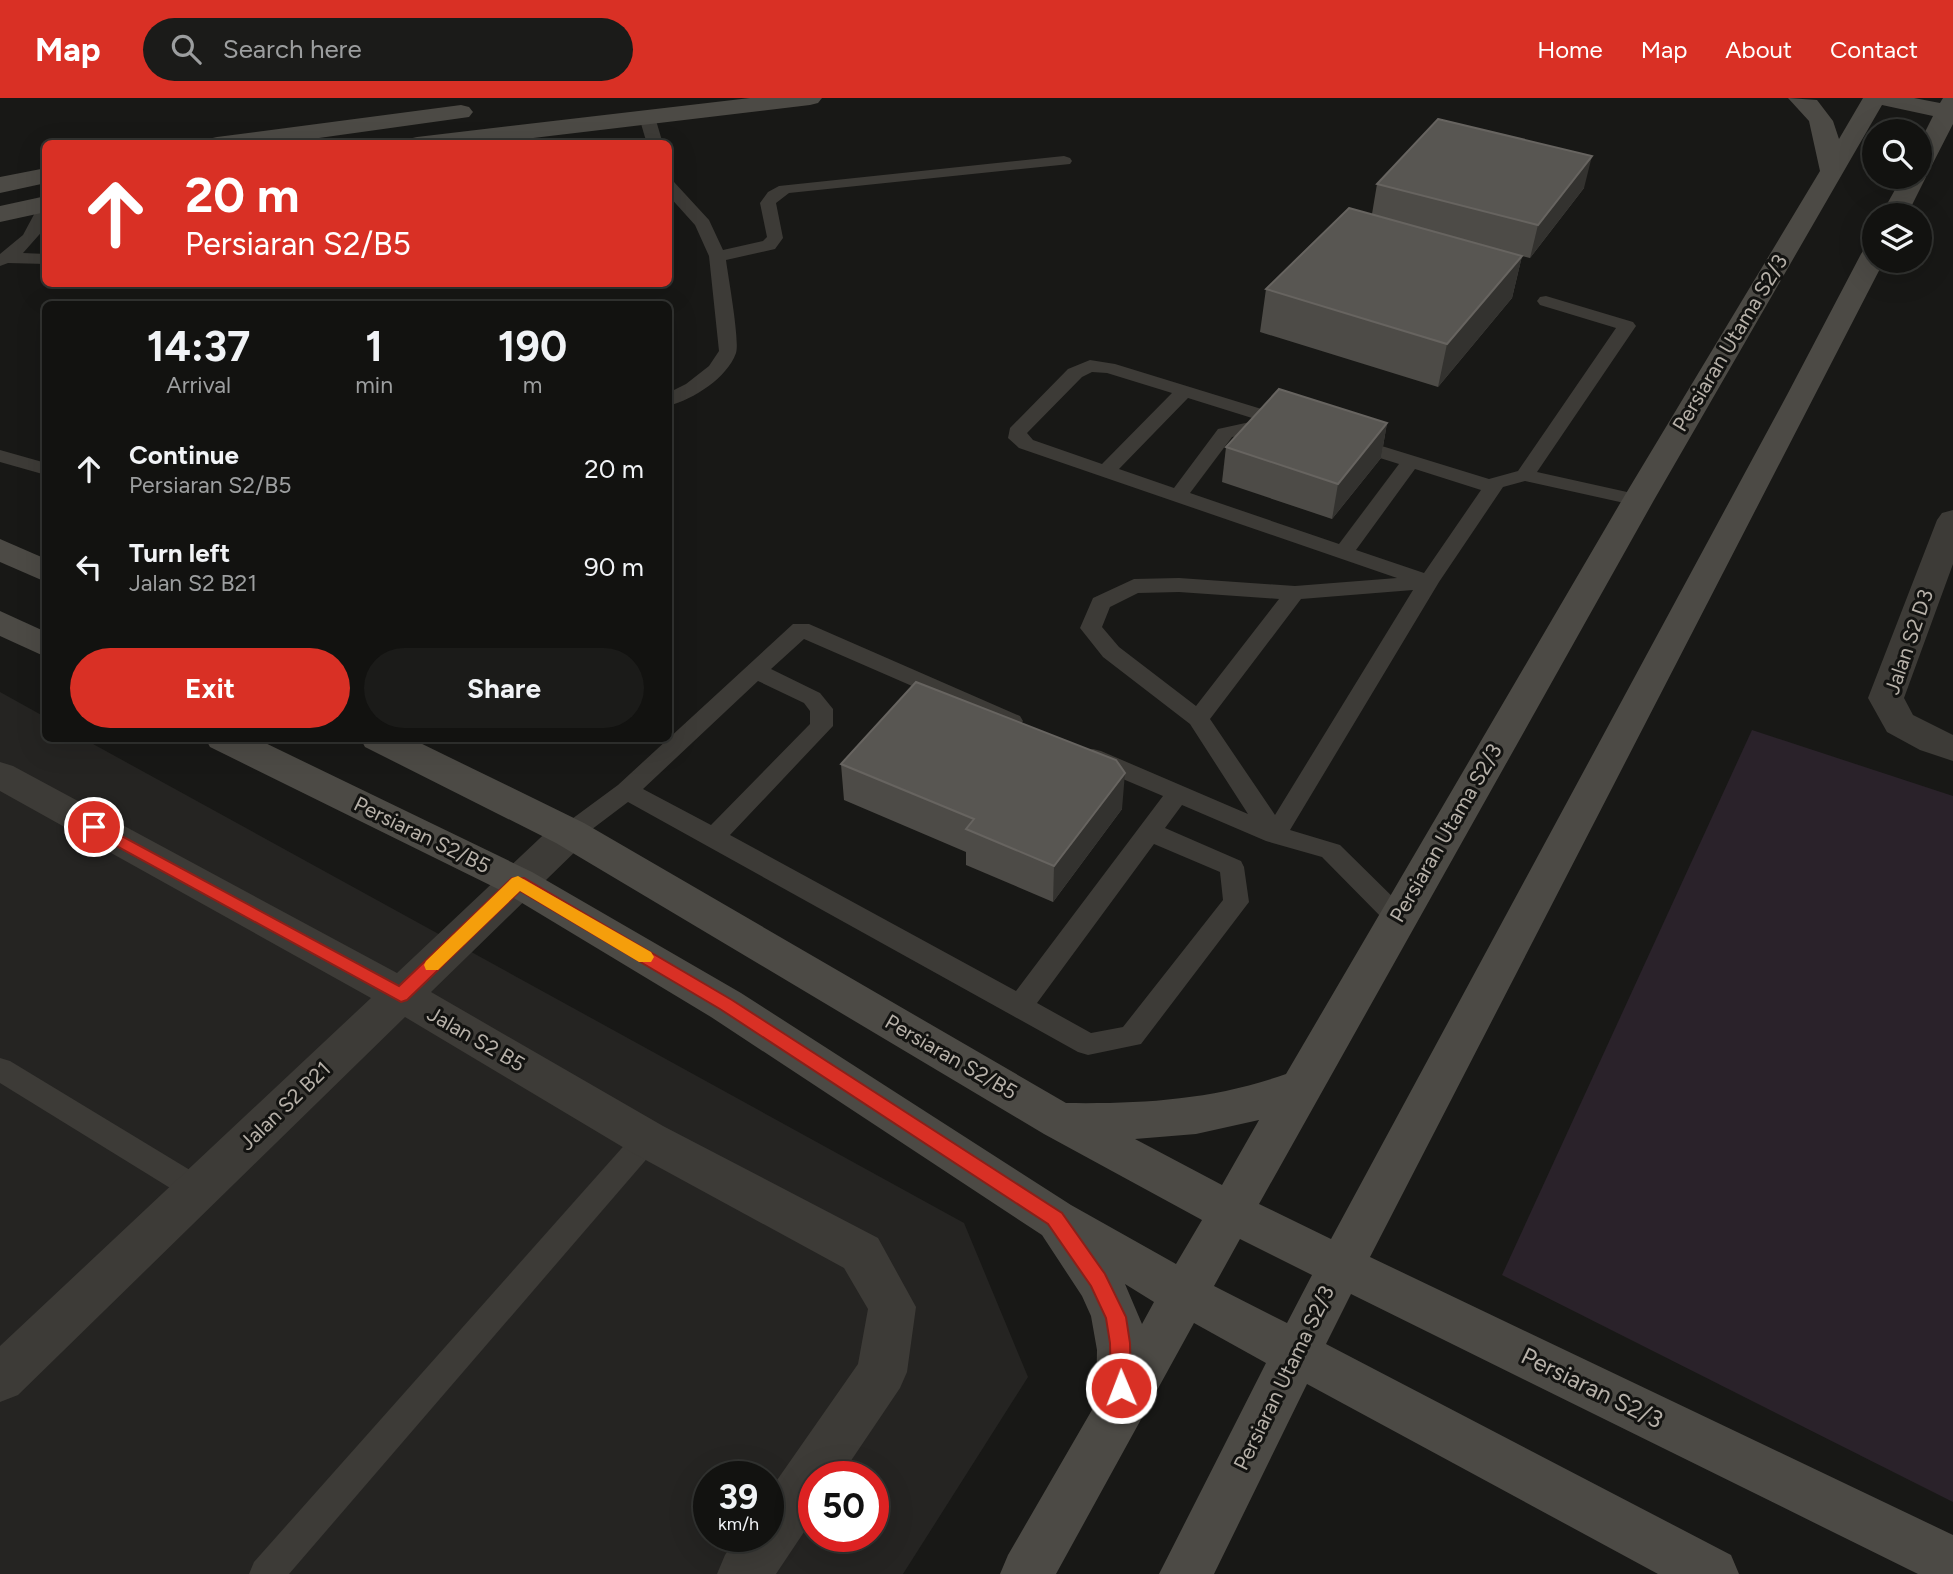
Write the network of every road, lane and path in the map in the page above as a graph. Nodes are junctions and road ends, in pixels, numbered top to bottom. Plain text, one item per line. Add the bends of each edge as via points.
1 (810, 98) edge
2 (1800, 98) edge
3 (1877, 98) edge
4 (778, 100) edge
5 (1950, 106) edge
6 (484, 109) dead end
7 (647, 117) junction
8 (248, 140) edge
9 (451, 140) edge
10 (654, 140) edge
11 (1932, 141) edge
12 (1063, 161) dead end
13 (1832, 171) junction
14 (42, 176) edge
15 (0, 185) edge
16 (672, 191) edge
17 (42, 206) edge
18 (0, 214) edge
19 (42, 220) edge
20 (717, 256) junction
21 (42, 259) edge
22 (3, 260) edge
23 (1864, 273) edge
24 (1546, 301) dead end
25 (1185, 391) junction
26 (672, 398) edge
27 (1333, 444) edge
28 (0, 456) edge
29 (42, 468) edge
30 (1405, 468) junction
31 (1105, 471) junction
32 (1525, 475) junction
33 (1495, 485) junction
34 (1178, 496) junction
35 (1638, 500) junction
36 (1953, 520) edge
37 (0, 549) edge
38 (1344, 552) junction
39 (42, 570) edge
40 (1429, 582) junction
41 (1295, 593) junction
42 (0, 622) edge
43 (42, 644) edge
44 (755, 671) junction
45 (1198, 719) junction
46 (1027, 728) edge
47 (231, 742) edge
48 (385, 742) edge
49 (1953, 748) edge
50 (1077, 750) edge
51 (0, 775) edge
52 (625, 791) junction
53 (1178, 793) junction
54 (1150, 832) junction
55 (570, 833) junction
56 (1275, 835) junction
57 (714, 837) junction
58 (518, 882) junction
59 (1398, 918) junction
60 (401, 995) junction
61 (1019, 1007) junction
62 (0, 1069) edge
63 (1301, 1087) junction
64 (1060, 1121) junction
65 (647, 1139) junction
66 (198, 1189) junction
67 (1231, 1213) junction
68 (1055, 1219) junction
69 (1340, 1267) junction
70 (1186, 1295) junction
71 (1298, 1354) junction
72 (0, 1379) edge
73 (1121, 1410) junction
74 (1953, 1563) edge
75 (266, 1574) edge
76 (744, 1574) edge
77 (1027, 1574) edge
78 (1186, 1574) edge
79 (1712, 1574) edge

1 - 4 main road
2 - 13 main road via 1824,123
3 - 5 main road
3 - 13 main road, Persiaran Utama S2/3
4 - 7 main road
5 - 11 main road
6 - 8 main road
7 - 9 main road
7 - 10 lane
12 - 20 lane via 785,189 768,202 775,238 769,245
13 - 35 main road, Persiaran Utama S2/3
14 - 15 main road
16 - 20 lane via 704,223
17 - 18 main road
19 - 22 lane via 24,246
20 - 26 lane via 728,351 716,370
21 - 22 lane
23 - 69 main road, Persiaran Utama S2/3
24 - 32 lane via 1627,326
25 - 31 lane
25 - 31 lane via 1090,366 1075,373 1017,432 1026,443
25 - 34 lane via 1300,433 1250,428 1225,433
27 - 30 lane
28 - 29 lane
30 - 33 lane
30 - 38 lane
31 - 34 lane
32 - 33 lane
32 - 35 lane
33 - 40 lane
34 - 38 lane
35 - 59 main road, Persiaran Utama S2/3
36 - 49 street, Jalan S2 D3 via 1886,698 1900,723
37 - 39 main road
38 - 40 lane
40 - 41 lane
40 - 56 lane
41 - 45 lane
41 - 45 lane via 1134,586 1101,603 1091,628 1111,652
42 - 43 main road
44 - 46 lane via 801,629
44 - 52 lane
44 - 57 lane via 812,698 822,709 821,726
45 - 56 lane
47 - 58 main road, Persiaran S2/B5
48 - 55 main road, Persiaran S2/B5
50 - 53 lane
51 - 60 street, Jalan S2 B5
52 - 55 lane
52 - 57 lane
53 - 54 lane
53 - 56 lane
54 - 61 lane
54 - 61 lane via 1232,867 1236,902 1131,1036 1088,1044
55 - 58 street, Jalan S2 B21
55 - 64 main road, Persiaran S2/B5
56 - 59 lane via 1331,851
57 - 61 lane
58 - 60 street, Jalan S2 B21
58 - 68 main road, Persiaran S2/B5 via 726,1004
59 - 63 main road, Persiaran Utama S2/3
60 - 65 street, Jalan S2 B5
60 - 66 street, Jalan S2 B21
62 - 66 lane
63 - 64 main road via 1240,1108 1187,1118
63 - 67 main road, Persiaran Utama S2/3
64 - 67 main road, Persiaran S2/B5
65 - 75 lane
65 - 76 street, Jalan S2 B5 via 861,1253 892,1307 882,1372
66 - 72 street, Jalan S2 B21
67 - 69 main road, Persiaran S2/3
67 - 70 main road, Persiaran Utama S2/3
68 - 70 main road, Persiaran S2/B5
68 - 73 main road via 1098,1280 1116,1317
69 - 71 main road, Persiaran Utama S2/3
69 - 74 main road, Persiaran S2/3
70 - 71 main road, Persiaran S2/B5
70 - 73 main road, Persiaran Utama S2/3
71 - 78 main road, Persiaran Utama S2/3
71 - 79 main road, Persiaran S2/B5
73 - 77 main road, Persiaran Utama S2/3

